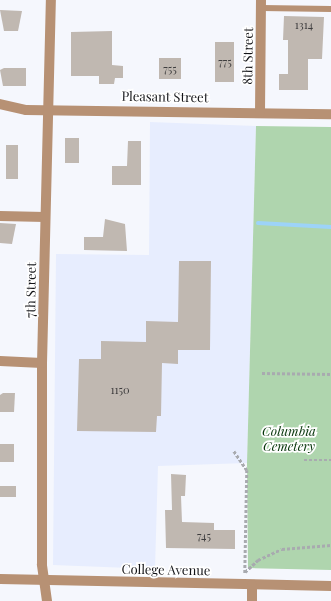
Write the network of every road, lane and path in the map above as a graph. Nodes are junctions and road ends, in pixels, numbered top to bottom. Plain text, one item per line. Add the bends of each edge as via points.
1 (51, 0) edge
2 (261, 4) edge
3 (331, 9) edge
4 (0, 104) edge
5 (50, 109) junction
6 (260, 113) junction
7 (331, 114) edge
8 (0, 216) edge
9 (45, 216) junction
10 (0, 361) edge
11 (42, 363) junction
12 (262, 373) dead end
13 (331, 374) edge
14 (234, 451) dead end
15 (304, 460) dead end
16 (331, 460) edge
17 (331, 546) edge
18 (245, 573) junction
19 (0, 579) edge
20 (44, 580) junction
21 (248, 585) junction
22 (331, 586) edge
23 (47, 601) edge
24 (252, 601) edge

1 - 5 street, 7th Street
2 - 3 lane
2 - 6 street, 8th Street
4 - 5 street, Pleasant Street
5 - 6 street, Pleasant Street
5 - 9 street, 7th Street
6 - 7 street, Pleasant Street
8 - 9 street
9 - 11 street, 7th Street
10 - 11 street
11 - 20 street, 7th Street
12 - 13 path
14 - 18 path via 247,470
15 - 16 path
17 - 18 path via 282,549 258,560
18 - 21 path
19 - 20 street, College Avenue
20 - 21 street, College Avenue
20 - 23 street, 7th Street
21 - 22 street, College Avenue
21 - 24 street

